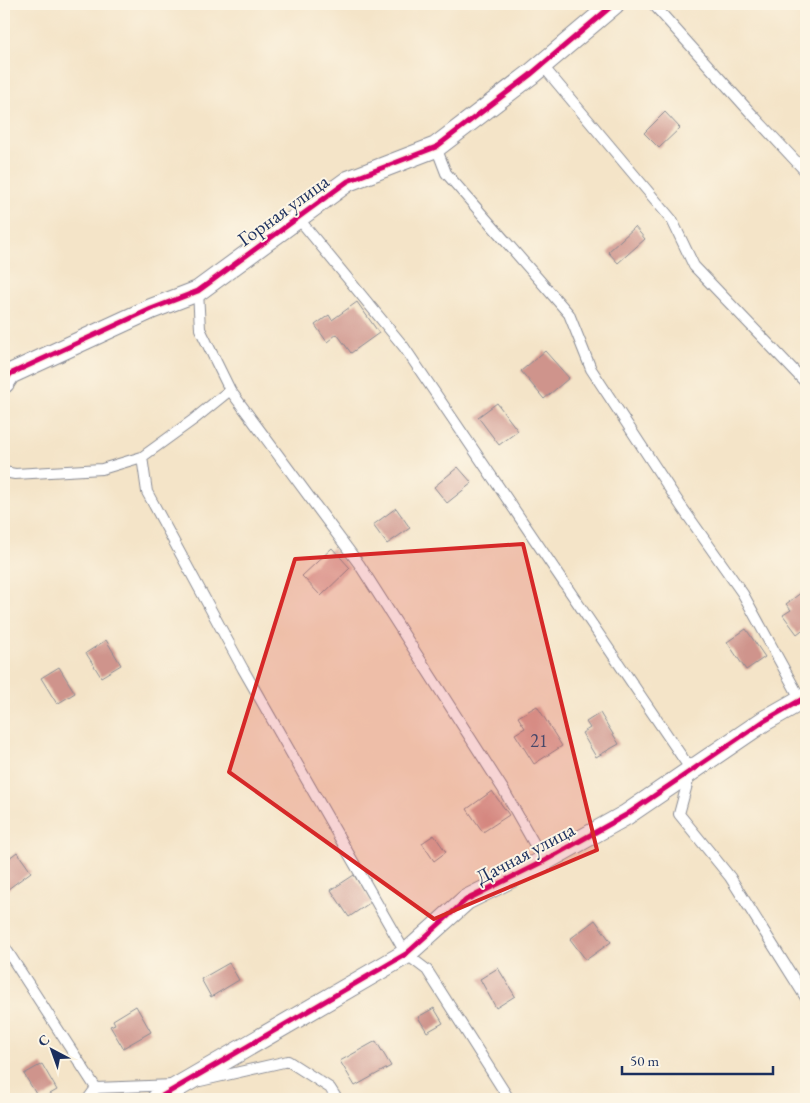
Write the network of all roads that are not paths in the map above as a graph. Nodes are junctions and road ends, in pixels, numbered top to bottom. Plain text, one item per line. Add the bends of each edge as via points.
1 (614, 4) edge
2 (653, 4) edge
3 (542, 65) junction
4 (436, 146) junction
5 (806, 172) edge
6 (298, 218) junction
7 (198, 291) junction
8 (4, 383) edge
9 (806, 383) edge
10 (230, 390) junction
11 (142, 457) junction
12 (4, 472) edge
13 (803, 698) edge
14 (691, 770) junction
15 (544, 861) junction
16 (4, 946) edge
17 (406, 954) junction
18 (806, 998) edge
19 (182, 1085) junction
20 (96, 1088) junction
21 (88, 1099) edge
22 (157, 1099) edge
23 (337, 1099) edge
24 (509, 1099) edge

1 - 3 street, Горная улица
2 - 5 lane
3 - 4 street, Горная улица
3 - 9 lane via 672,220 694,266
4 - 6 street, Горная улица via 348,181
4 - 13 lane via 446,173 569,314 591,369 743,594
6 - 7 street, Горная улица
6 - 14 lane via 404,348
7 - 8 street, Горная улица via 151,309 10,374
7 - 10 lane via 200,329
10 - 11 lane
10 - 15 lane via 359,564 503,790
11 - 12 lane via 102,469
11 - 17 lane via 148,492 243,670
13 - 14 street, Дачная улица
14 - 15 street, Дачная улица via 626,815
14 - 18 lane via 680,814 730,877
15 - 17 street, Дачная улица via 466,900
16 - 20 lane
17 - 19 street, Дачная улица
17 - 24 lane via 428,970
19 - 20 lane
19 - 22 street, Дачная улица
19 - 23 lane via 288,1061 330,1088
20 - 21 lane

